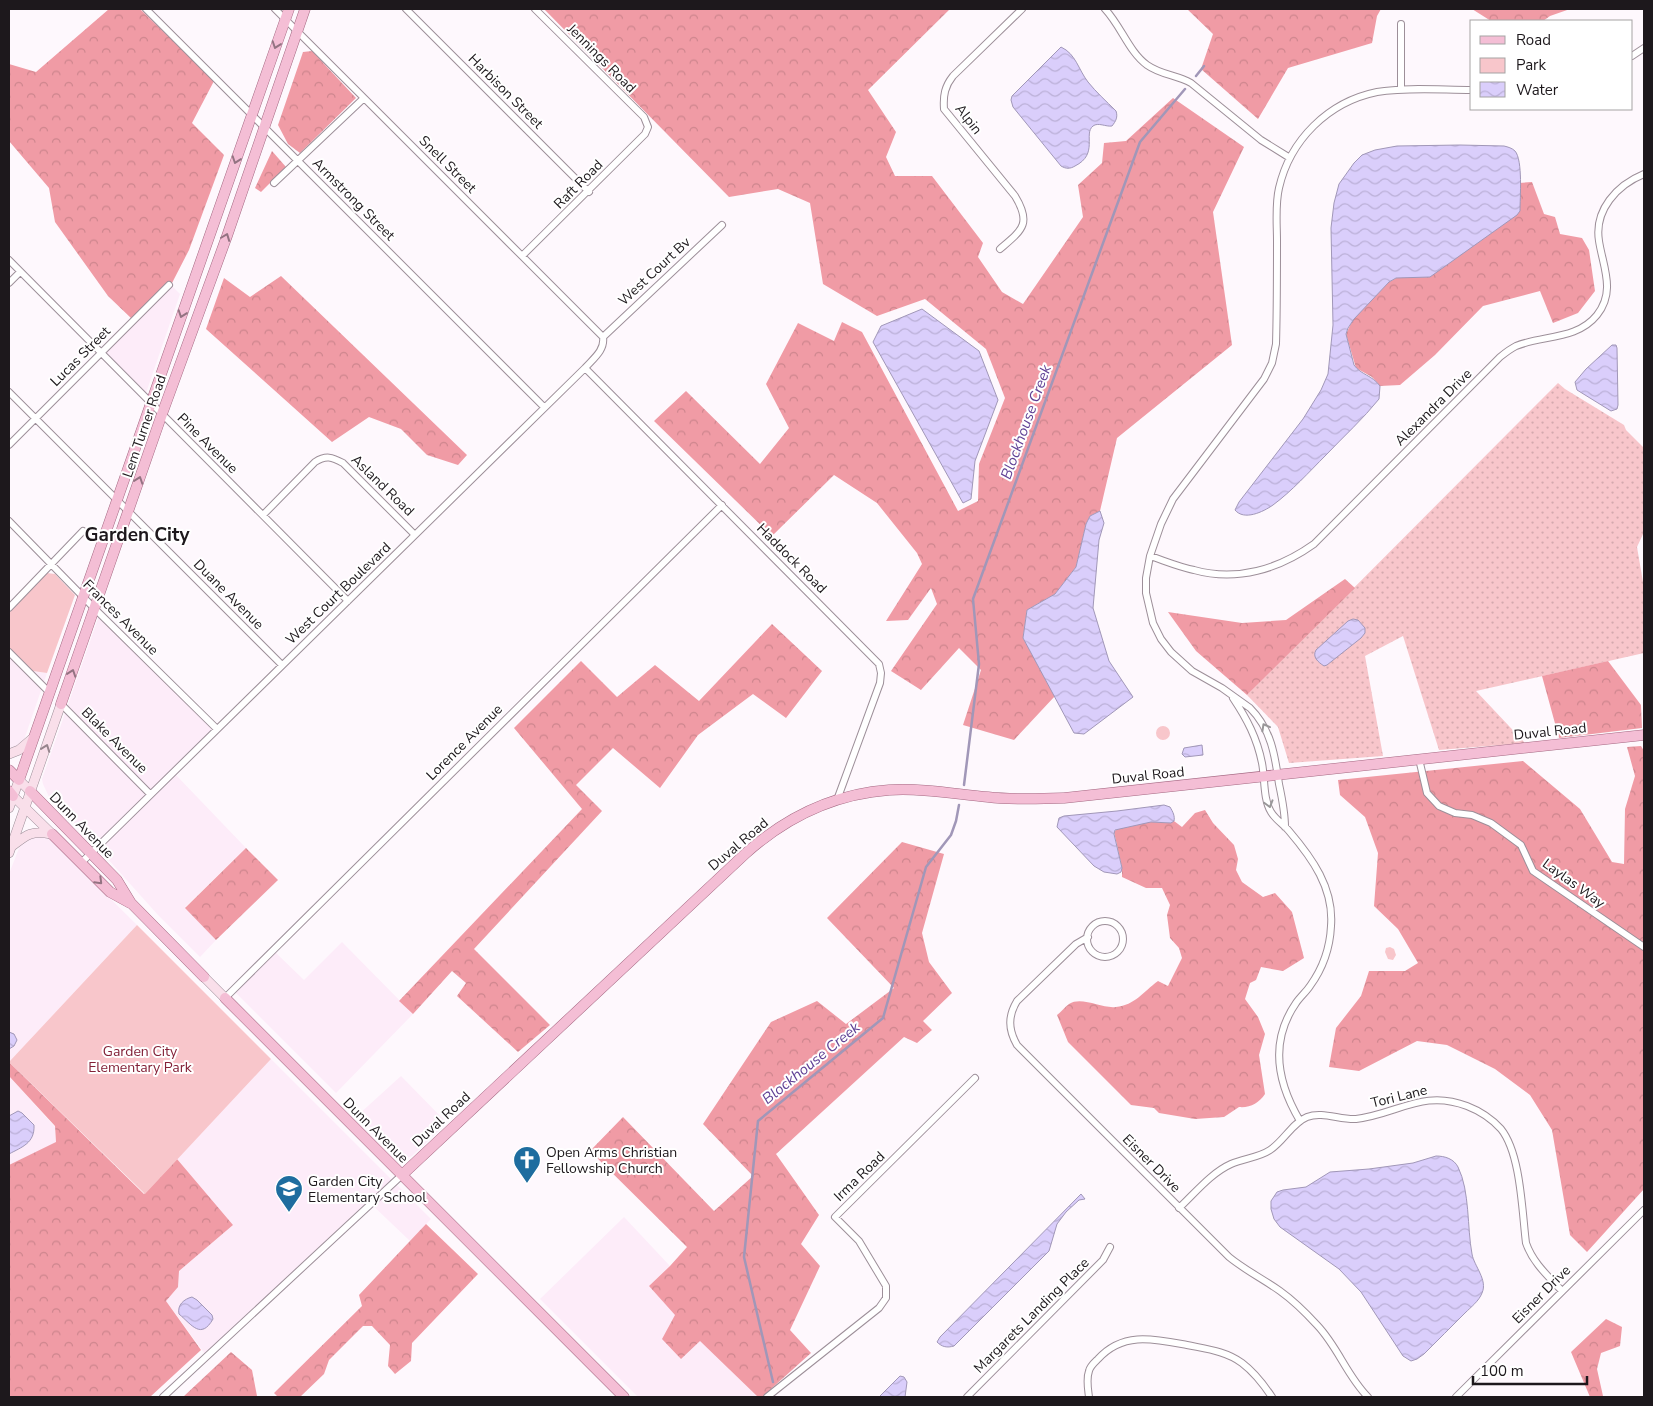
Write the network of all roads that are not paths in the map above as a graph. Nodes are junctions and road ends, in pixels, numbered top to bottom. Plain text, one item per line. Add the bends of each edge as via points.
1 (146, 9) edge
2 (275, 9) edge
3 (289, 9) edge
4 (305, 9) edge
5 (406, 9) edge
6 (535, 9) edge
7 (1022, 9) edge
8 (1105, 9) edge
9 (285, 19) junction
10 (1401, 24) dead end
11 (297, 31) junction
12 (1644, 48) edge
13 (1633, 55) edge
14 (1401, 90) junction
15 (1470, 90) edge
16 (364, 98) junction
17 (252, 114) junction
18 (264, 127) junction
19 (648, 127) joint
20 (1290, 158) junction
21 (297, 160) junction
22 (1644, 174) edge
23 (274, 183) dead end
24 (589, 192) junction
25 (722, 225) dead end
26 (1000, 248) dead end
27 (522, 256) junction
28 (9, 260) edge
29 (200, 261) junction
30 (215, 266) junction
31 (20, 272) junction
32 (9, 283) edge
33 (169, 285) dead end
34 (603, 336) junction
35 (101, 353) junction
36 (585, 368) junction
37 (9, 392) edge
38 (151, 402) junction
39 (544, 407) junction
40 (162, 414) junction
41 (35, 418) junction
42 (9, 445) edge
43 (117, 499) junction
44 (722, 505) junction
45 (128, 511) junction
46 (263, 515) junction
47 (9, 521) edge
48 (82, 531) dead end
49 (415, 534) junction
50 (1150, 556) junction
51 (51, 564) junction
52 (83, 597) junction
53 (348, 601) junction
54 (9, 608) edge
55 (94, 609) junction
56 (9, 652) edge
57 (282, 665) junction
58 (49, 692) junction
59 (1230, 695) junction
60 (61, 704) junction
61 (217, 730) junction
62 (1644, 734) edge
63 (33, 738) junction
64 (9, 754) edge
65 (1419, 759) junction
66 (9, 770) edge
67 (1278, 774) junction
68 (1264, 776) junction
69 (19, 780) junction
70 (30, 792) junction
71 (11, 793) edge
72 (150, 794) junction
73 (837, 800) junction
74 (25, 807) junction
75 (9, 808) edge
76 (1286, 827) junction
77 (52, 834) junction
78 (10, 850) edge
79 (91, 853) junction
80 (81, 863) junction
81 (131, 903) junction
82 (1088, 937) junction
83 (1644, 947) edge
84 (204, 977) joint
85 (225, 998) junction
86 (975, 1078) dead end
87 (1300, 1122) junction
88 (402, 1175) junction
89 (1179, 1208) junction
90 (1644, 1210) edge
91 (1110, 1247) dead end
92 (1562, 1291) junction
93 (163, 1397) edge
94 (624, 1397) edge
95 (767, 1397) edge
96 (967, 1397) edge
97 (1089, 1397) edge
98 (1272, 1397) edge
99 (1368, 1397) edge
100 (1456, 1397) edge

1 - 17 street, Armstrong Street
2 - 9 street, Snell Street
3 - 9 main road, Lem Turner Road
4 - 11 main road, Lem Turner Road
5 - 24 street, Harbison Street
6 - 19 street, Jennings Road via 644,117
7 - 26 street, Alpin via 954,76 944,92 944,108 1023,209 1022,228
8 - 20 street via 1147,65 1191,83 1261,140
9 - 11 street, Snell Street
9 -> 17 main road, Lem Turner Road
10 - 14 street
11 - 16 street, Snell Street
11 - 18 main road, Lem Turner Road
12 - 13 street
14 - 15 street
14 - 20 street via 1367,95 1332,110 1308,131
16 - 21 street
16 - 27 street, Snell Street
17 - 18 street, Armstrong Street
17 -> 29 main road, Lem Turner Road
18 - 21 street, Armstrong Street
30 -> 18 main road, Lem Turner Road
19 - 24 street, Raft Road
20 - 50 street via 1278,190 1276,344 1272,363 1264,379 1173,499
21 - 23 street
21 - 39 street, Armstrong Street
22 - 50 street, Alexandra Drive via 1623,184 1606,204 1601,216 1599,241 1608,281 1607,293 1590,322 1576,331 1518,346 1500,357 1314,544 1273,567 1244,573 1195,571
24 - 27 street, Raft Road
25 - 34 street, West Court Bv
27 - 34 street, Snell Street
28 - 31 street, Pine Avenue
29 - 30 main road
29 -> 38 main road, Lem Turner Road
30 - 40 main road, Lem Turner Road
31 - 32 street
31 - 35 street, Pine Avenue
33 - 35 street, Lucas Street
34 - 36 street, West Court Boulevard via 602,350
35 - 38 street, Pine Avenue
35 - 41 street, Lucas Street
36 - 39 street, West Court Boulevard
36 - 44 street, Haddock Road
37 - 41 street, Duane Avenue
38 - 40 street, Pine Avenue
38 - 43 main road, Lem Turner Road
39 - 49 street, West Court Boulevard
45 -> 40 main road, Lem Turner Road
40 - 46 street, Pine Avenue
41 - 42 street, Lucas Street
41 - 43 street, Duane Avenue
43 - 45 street, Duane Avenue
43 - 52 main road, Lem Turner Road
44 - 73 street, Haddock Road via 879,664 880,683
44 - 85 street, Lorence Avenue
45 - 55 main road, Lem Turner Road
45 - 57 street, Duane Avenue
46 - 49 street, Asland Road via 315,462 328,457 343,462
46 - 53 street, Pine Avenue
47 - 51 street, Frances Avenue
48 - 51 street
49 - 53 street, West Court Boulevard
50 - 59 street via 1146,593 1153,623 1161,638 1182,663
51 - 52 street, Frances Avenue
51 - 54 street
52 - 55 street, Frances Avenue
52 - 58 main road, Lem Turner Road
53 - 57 street, West Court Boulevard
60 -> 55 main road, Lem Turner Road
55 - 61 street, Frances Avenue
56 - 58 street
57 - 61 street, West Court Boulevard
58 - 63 main road, Lem Turner Road
67 -> 59 street via 1273,747 1264,725 1250,708
59 - 68 street via 1253,731
70 -> 60 main road, Lem Turner Road
60 - 72 street, Blake Avenue
61 - 72 street, West Court Boulevard
62 - 65 main road, Duval Road
63 - 64 main road
63 - 69 main road, Lem Turner Road
65 - 67 main road, Duval Road
65 - 83 street, Laylas Way via 1427,793 1439,806 1491,822 1521,845 1533,870
66 - 69 main road, Dunn Avenue
67 - 68 main road, Duval Road
67 - 76 street
68 - 73 main road, Duval Road via 1064,798 1024,800 903,790 873,792
68 -> 76 street via 1271,812
69 - 70 main road, Dunn Avenue
69 - 71 main road, Lem Turner Road
70 - 74 main road, Lem Turner Road
70 - 79 main road, Dunn Avenue
71 - 74 main road, Dunn Avenue
71 - 75 main road, Lem Turner Road
72 - 79 street, West Court Boulevard
73 - 88 main road, Duval Road via 794,818 751,848
74 - 77 main road, Dunn Avenue
74 - 78 main road, Lem Turner Road
76 - 87 street via 1314,863 1327,891 1332,914 1325,958 1316,977 1294,1005 1280,1042 1279,1067 1285,1094
77 - 78 main road via 30,833
77 - 80 main road, Dunn Avenue
79 - 80 street, West Court Boulevard
79 - 81 main road, Dunn Avenue via 117,880
80 -> 81 main road, Dunn Avenue via 110,892
81 - 84 main road, Dunn Avenue
82 - 82 street, Eisner Drive via 1093,952 1104,957 1120,950 1124,939 1119,928 1108,922 1093,927
82 - 89 street, Eisner Drive via 1076,944 1017,1001 1010,1020 1012,1037
84 - 85 main road, Dunn Avenue
85 - 88 main road, Dunn Avenue
86 - 95 street, Irma Road via 835,1217 859,1241 886,1286 883,1303
87 - 89 street, Tori Lane via 1270,1150 1230,1164 1212,1176
87 - 92 street, Tori Lane via 1317,1115 1357,1119 1436,1099 1459,1103 1487,1116 1502,1131 1514,1155 1529,1252
88 - 93 street, Duval Road
88 - 94 main road, Dunn Avenue
89 - 99 street, Eisner Drive via 1229,1257 1306,1313 1331,1341 1355,1382
90 - 92 street, Eisner Drive
91 - 96 street, Margarets Landing Place via 1104,1260
92 - 100 street, Eisner Drive
97 - 98 street via 1089,1369 1118,1342 1133,1339 1216,1350 1241,1362

